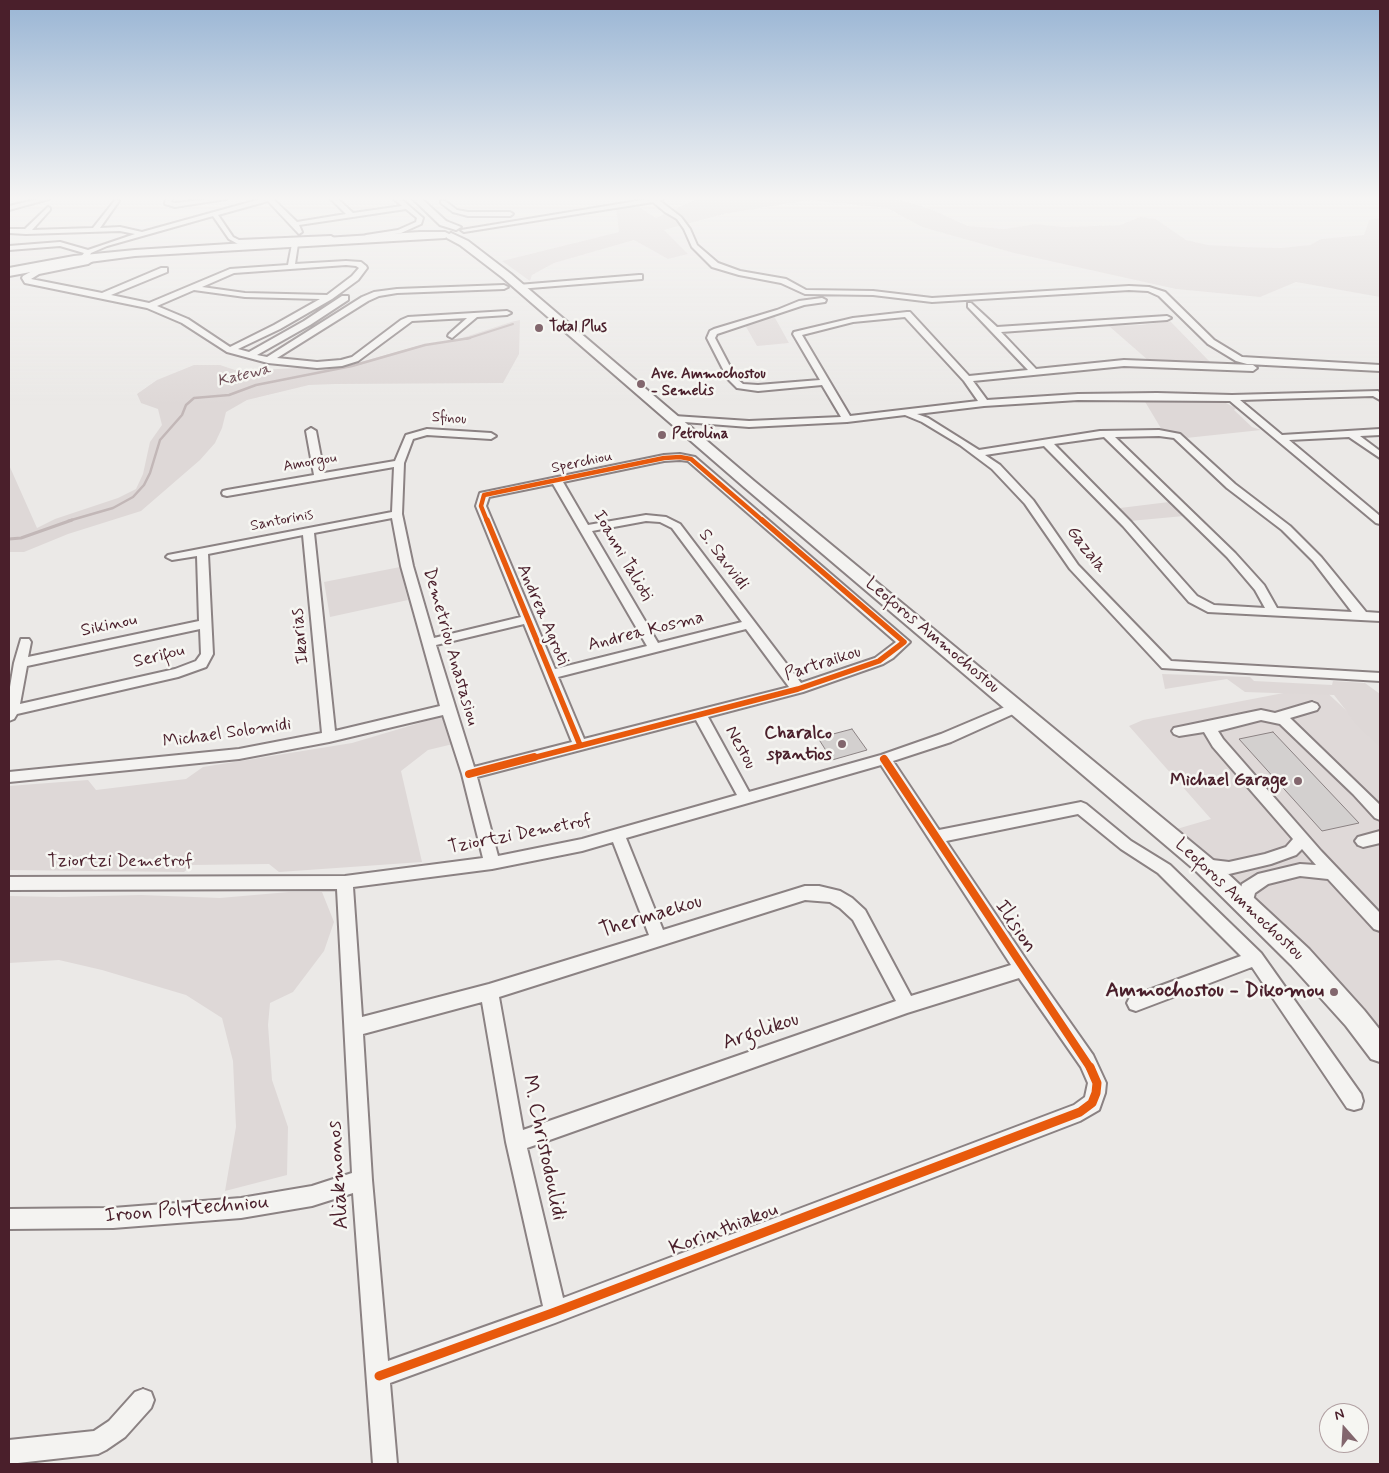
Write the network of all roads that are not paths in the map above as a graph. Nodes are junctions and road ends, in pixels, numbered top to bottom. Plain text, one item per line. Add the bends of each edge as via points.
1 (30, 268) edge
2 (57, 268) edge
3 (270, 268) edge
4 (361, 268) edge
5 (490, 268) edge
6 (721, 268) edge
7 (164, 270) dead end
8 (9, 272) edge
9 (639, 277) dead end
10 (511, 287) junction
11 (194, 288) junction
12 (1140, 293) dead end
13 (350, 294) dead end
14 (104, 295) junction
15 (329, 297) junction
16 (880, 298) dead end
17 (150, 306) junction
18 (507, 313) dead end
19 (475, 315) junction
20 (1167, 318) dead end
21 (995, 330) junction
22 (452, 336) dead end
23 (230, 350) junction
24 (250, 355) junction
25 (268, 360) junction
26 (1380, 368) edge
27 (1298, 370) dead end
28 (1034, 372) junction
29 (967, 379) junction
30 (824, 382) junction
31 (1380, 396) edge
32 (1232, 398) junction
33 (984, 403) junction
34 (907, 413) junction
35 (847, 419) junction
36 (674, 420) junction
37 (311, 431) dead end
38 (1380, 432) edge
39 (1107, 434) junction
40 (1351, 434) junction
41 (491, 436) dead end
42 (1280, 438) junction
43 (407, 439) joint
44 (1046, 442) junction
45 (977, 453) junction
46 (1380, 454) edge
47 (685, 457) joint
48 (399, 463) junction
49 (319, 476) junction
50 (557, 481) junction
51 (227, 492) dead end
52 (484, 495) joint
53 (397, 514) junction
54 (1380, 521) edge
55 (587, 529) junction
56 (308, 531) junction
57 (202, 551) junction
58 (172, 557) dead end
59 (1273, 611) junction
60 (1362, 616) junction
61 (1380, 617) edge
62 (527, 620) junction
63 (206, 624) junction
64 (750, 624) junction
65 (25, 642) dead end
66 (429, 643) junction
67 (655, 648) junction
68 (20, 663) junction
69 (551, 674) junction
70 (1380, 677) edge
71 (798, 689) junction
72 (1017, 707) junction
73 (1312, 707) dead end
74 (448, 709) junction
75 (10, 713) edge
76 (700, 716) junction
77 (1275, 718) junction
78 (1216, 725) junction
79 (1179, 731) dead end
80 (329, 737) junction
81 (580, 745) junction
82 (884, 760) junction
83 (469, 774) junction
84 (9, 778) edge
85 (746, 800) junction
86 (1380, 814) edge
87 (618, 836) junction
88 (935, 837) junction
89 (1380, 837) edge
90 (1302, 839) junction
91 (1362, 841) dead end
92 (492, 863) junction
93 (1204, 864) junction
94 (1332, 873) junction
95 (345, 882) junction
96 (9, 883) edge
97 (1245, 903) junction
98 (1380, 924) edge
99 (658, 938) junction
100 (1255, 958) junction
101 (1023, 969) junction
102 (488, 992) junction
103 (1136, 1003) dead end
104 (907, 1005) junction
105 (353, 1028) junction
106 (1380, 1050) edge
107 (1354, 1101) dead end
108 (1080, 1112) joint
109 (516, 1142) junction
110 (362, 1180) junction
111 (9, 1219) edge
112 (555, 1312) junction
113 (379, 1376) junction
114 (144, 1400) dead end
115 (9, 1452) edge
116 (385, 1464) edge

1 - 8 main road
2 - 14 street via 26,278 39,284
3 - 11 street via 230,271
4 - 15 street via 355,278
5 - 10 main road, Leoforos Ammochostou
6 - 26 street via 783,281 805,292 873,293 932,300 1149,289 1162,294 1211,342 1247,362
7 - 14 street
9 - 10 street
10 - 25 street via 385,292 365,299
10 - 36 main road, Leoforos Ammochostou
11 - 15 street via 245,295
11 - 17 street
12 - 21 street via 971,305
13 - 24 street
14 - 17 street
15 - 23 street
16 - 30 street via 805,302 711,335 732,379 740,386 758,388
17 - 23 street via 185,321
18 - 19 street
19 - 22 street
19 - 25 street via 408,320 348,361 316,365
20 - 21 street
21 - 28 street
23 - 24 street
24 - 25 street
27 - 28 street via 1148,363
28 - 29 street
29 - 30 street via 907,314 853,320 797,334
29 - 33 street
30 - 35 street
31 - 32 street via 1375,393
32 - 33 street via 1078,397
32 - 42 street
33 - 34 street
34 - 35 street
34 - 45 street, Gazala via 925,420
35 - 36 street via 759,424 692,418
36 - 72 main road, Leoforos Ammochostou
37 - 49 street
38 - 40 street
39 - 44 street
39 - 59 street via 1231,555 1260,588
39 - 60 street via 1177,436 1318,559
40 - 42 street
40 - 46 street
41 - 43 street, Sfinou via 427,432
42 - 54 street
43 - 48 street, Demetriou Anastasiou
44 - 45 street
44 - 59 street via 1127,524 1193,599 1212,609
45 - 70 street, Gazala via 996,467 1029,502 1074,567 1167,665
47 - 50 street, Sperchiou via 664,458
47 - 71 street, Partraikou via 696,462 904,642 879,661
48 - 49 street, Amorgou
48 - 53 street, Demetriou Anastasiou
49 - 51 street, Amorgou
50 - 52 street, Sperchiou
50 - 55 street, Ioanni Talioti
52 - 62 street, Andrea Agroti via 481,506
53 - 56 street, Santorinis
53 - 66 street, Demetriou Anastasiou via 407,566
55 - 64 street, S. Savvidi via 646,518 662,519 676,526
55 - 67 street, Ioanni Talioti
56 - 57 street, Santorinis
56 - 80 street, Ikarias
57 - 58 street, Santorinis
57 - 63 street, Serifou
59 - 60 street
60 - 61 street
62 - 66 street
62 - 69 street, Andrea Agroti
63 - 68 street, Sikinou
63 - 75 street, Serifou via 207,654 197,667
64 - 67 street, Andrea Kosma
64 - 71 street, S. Savvidi
65 - 68 street
66 - 74 street, Demetriou Anastasiou
67 - 69 street, Andrea Kosma
68 - 75 street
69 - 81 street, Andrea Agroti
71 - 76 street, Partraikou
72 - 82 street, Tziortzi Demetrof via 946,738
72 - 93 main road, Leoforos Ammochostou
73 - 77 street
74 - 80 street, Michael Solomidi
74 - 83 street, Demetriou Anastasiou
76 - 81 street, Partraikou
76 - 85 street, Nestou
77 - 78 street via 1261,715
77 - 86 street via 1284,720
78 - 79 street
78 - 90 street via 1210,730 1218,743
80 - 84 street, Michael Solomidi via 239,754
81 - 83 street, Partraikou
82 - 85 street, Tziortzi Demetrof
82 - 88 street, Ilision
83 - 92 street, Demetriou Anastasiou
85 - 87 street, Tziortzi Demetrof
87 - 92 street, Tziortzi Demetrof
87 - 99 street
88 - 100 street via 1082,808 1126,845 1164,869
88 - 101 street, Ilision
89 - 91 street
90 - 93 street via 1291,851 1266,860 1229,868
90 - 94 street
92 - 95 street, Tziortzi Demetrof
93 - 97 main road, Leoforos Ammochostou
94 - 97 street via 1300,870 1264,879 1248,889
94 - 98 street
95 - 96 street, Tziortzi Demetrof
95 - 105 street, Aliakmonos
97 - 106 main road, Leoforos Ammochostou via 1317,975
99 - 102 street, Thermaekou
99 - 104 street, Thermaekou via 805,893 834,896 859,915
100 - 103 street
100 - 107 street
101 - 104 street, Argolikou
101 - 108 street, Ilision via 1093,1072 1096,1093 1092,1103
102 - 105 street, Thermaekou
102 - 109 street, M. Christodoulidi
104 - 109 street, Argolikou
105 - 110 street, Aliakmonos
108 - 112 street, Korinthiakou
109 - 112 street, M. Christodoulidi
110 - 111 street, Iroon Polytechniou via 312,1196 241,1208 113,1218
110 - 113 street, Aliakmonos
112 - 113 street, Korinthiakou
113 - 116 street, Aliakmonos
114 - 115 street via 117,1429 98,1442

